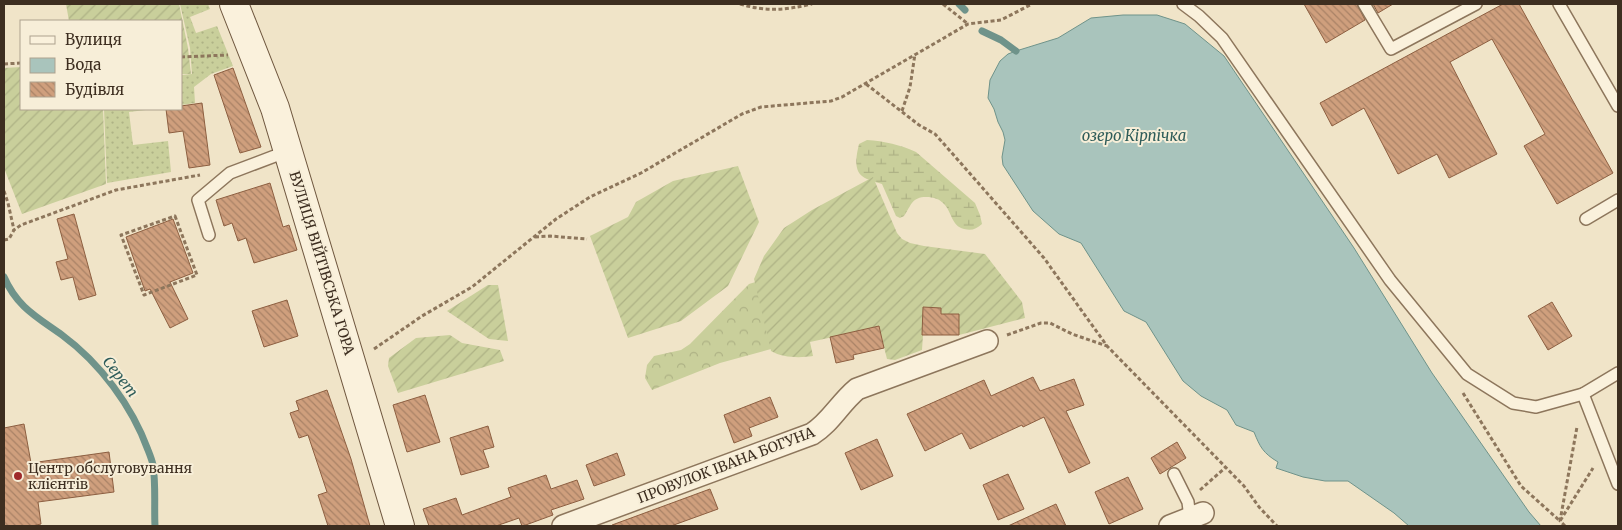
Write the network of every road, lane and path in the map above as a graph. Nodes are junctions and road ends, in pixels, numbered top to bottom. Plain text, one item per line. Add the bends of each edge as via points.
1 (234, 4) edge
2 (740, 4) edge
3 (812, 4) edge
4 (943, 4) edge
5 (1032, 4) edge
6 (1183, 4) edge
7 (1364, 4) edge
8 (1476, 4) edge
9 (1559, 4) edge
10 (968, 24) junction
11 (255, 54) junction
12 (915, 54) junction
13 (182, 57) edge
14 (20, 63) edge
15 (4, 64) edge
16 (866, 84) junction
17 (1618, 106) edge
18 (902, 111) junction
19 (288, 151) junction
20 (230, 172) junction
21 (4, 191) edge
22 (1618, 200) edge
23 (1586, 219) dead end
24 (14, 230) junction
25 (209, 235) dead end
26 (535, 237) junction
27 (184, 239) joint
28 (4, 240) edge
29 (587, 240) dead end
30 (987, 341) joint
31 (1107, 346) junction
32 (351, 358) junction
33 (1618, 373) edge
34 (1458, 386) dead end
35 (1583, 394) junction
36 (1604, 450) junction
37 (1226, 467) junction
38 (1174, 474) dead end
39 (1206, 484) dead end
40 (1618, 484) edge
41 (1197, 515) joint
42 (1560, 521) junction
43 (400, 526) edge
44 (563, 526) edge
45 (1170, 526) edge
46 (1277, 526) edge
47 (1565, 526) edge

1 - 11 street, ВУЛИЦЯ ВІЙТІВСЬКА ГОРА
2 - 3 path via 784,10
4 - 10 path
5 - 10 path via 1002,20
6 - 35 lane via 1222,38 1390,280 1467,374 1513,403 1536,407
7 - 8 lane via 1391,50
9 - 17 lane
10 - 12 path
11 - 13 path
11 - 19 street, ВУЛИЦЯ ВІЙТІВСЬКА ГОРА
12 - 16 path
12 - 18 path
14 - 15 path
16 - 18 path
16 - 26 path via 832,101 760,107 742,114 641,173 590,197
18 - 31 path via 935,134 1038,251
19 - 20 lane
19 - 32 street, ВУЛИЦЯ ВІЙТІВСЬКА ГОРА
20 - 24 path via 207,173 116,190
20 - 25 lane via 198,200
21 - 24 path
22 - 23 lane
24 - 28 path via 9,239
26 - 29 path
26 - 32 path via 472,287 379,346
27 - 27 path via 175,216 121,236 144,295 197,275
30 - 31 path via 1050,324
30 - 44 street, ПРОВУЛОК ІВАНА БОГУНА via 857,389 822,428 812,434
31 - 37 path
32 - 43 street, ВУЛИЦЯ ВІЙТІВСЬКА ГОРА
33 - 35 lane
34 - 42 path via 1521,486
35 - 36 lane
35 - 42 path
36 - 40 lane
36 - 42 path
37 - 39 path
37 - 46 path
38 - 41 lane
41 - 45 street
42 - 47 path

